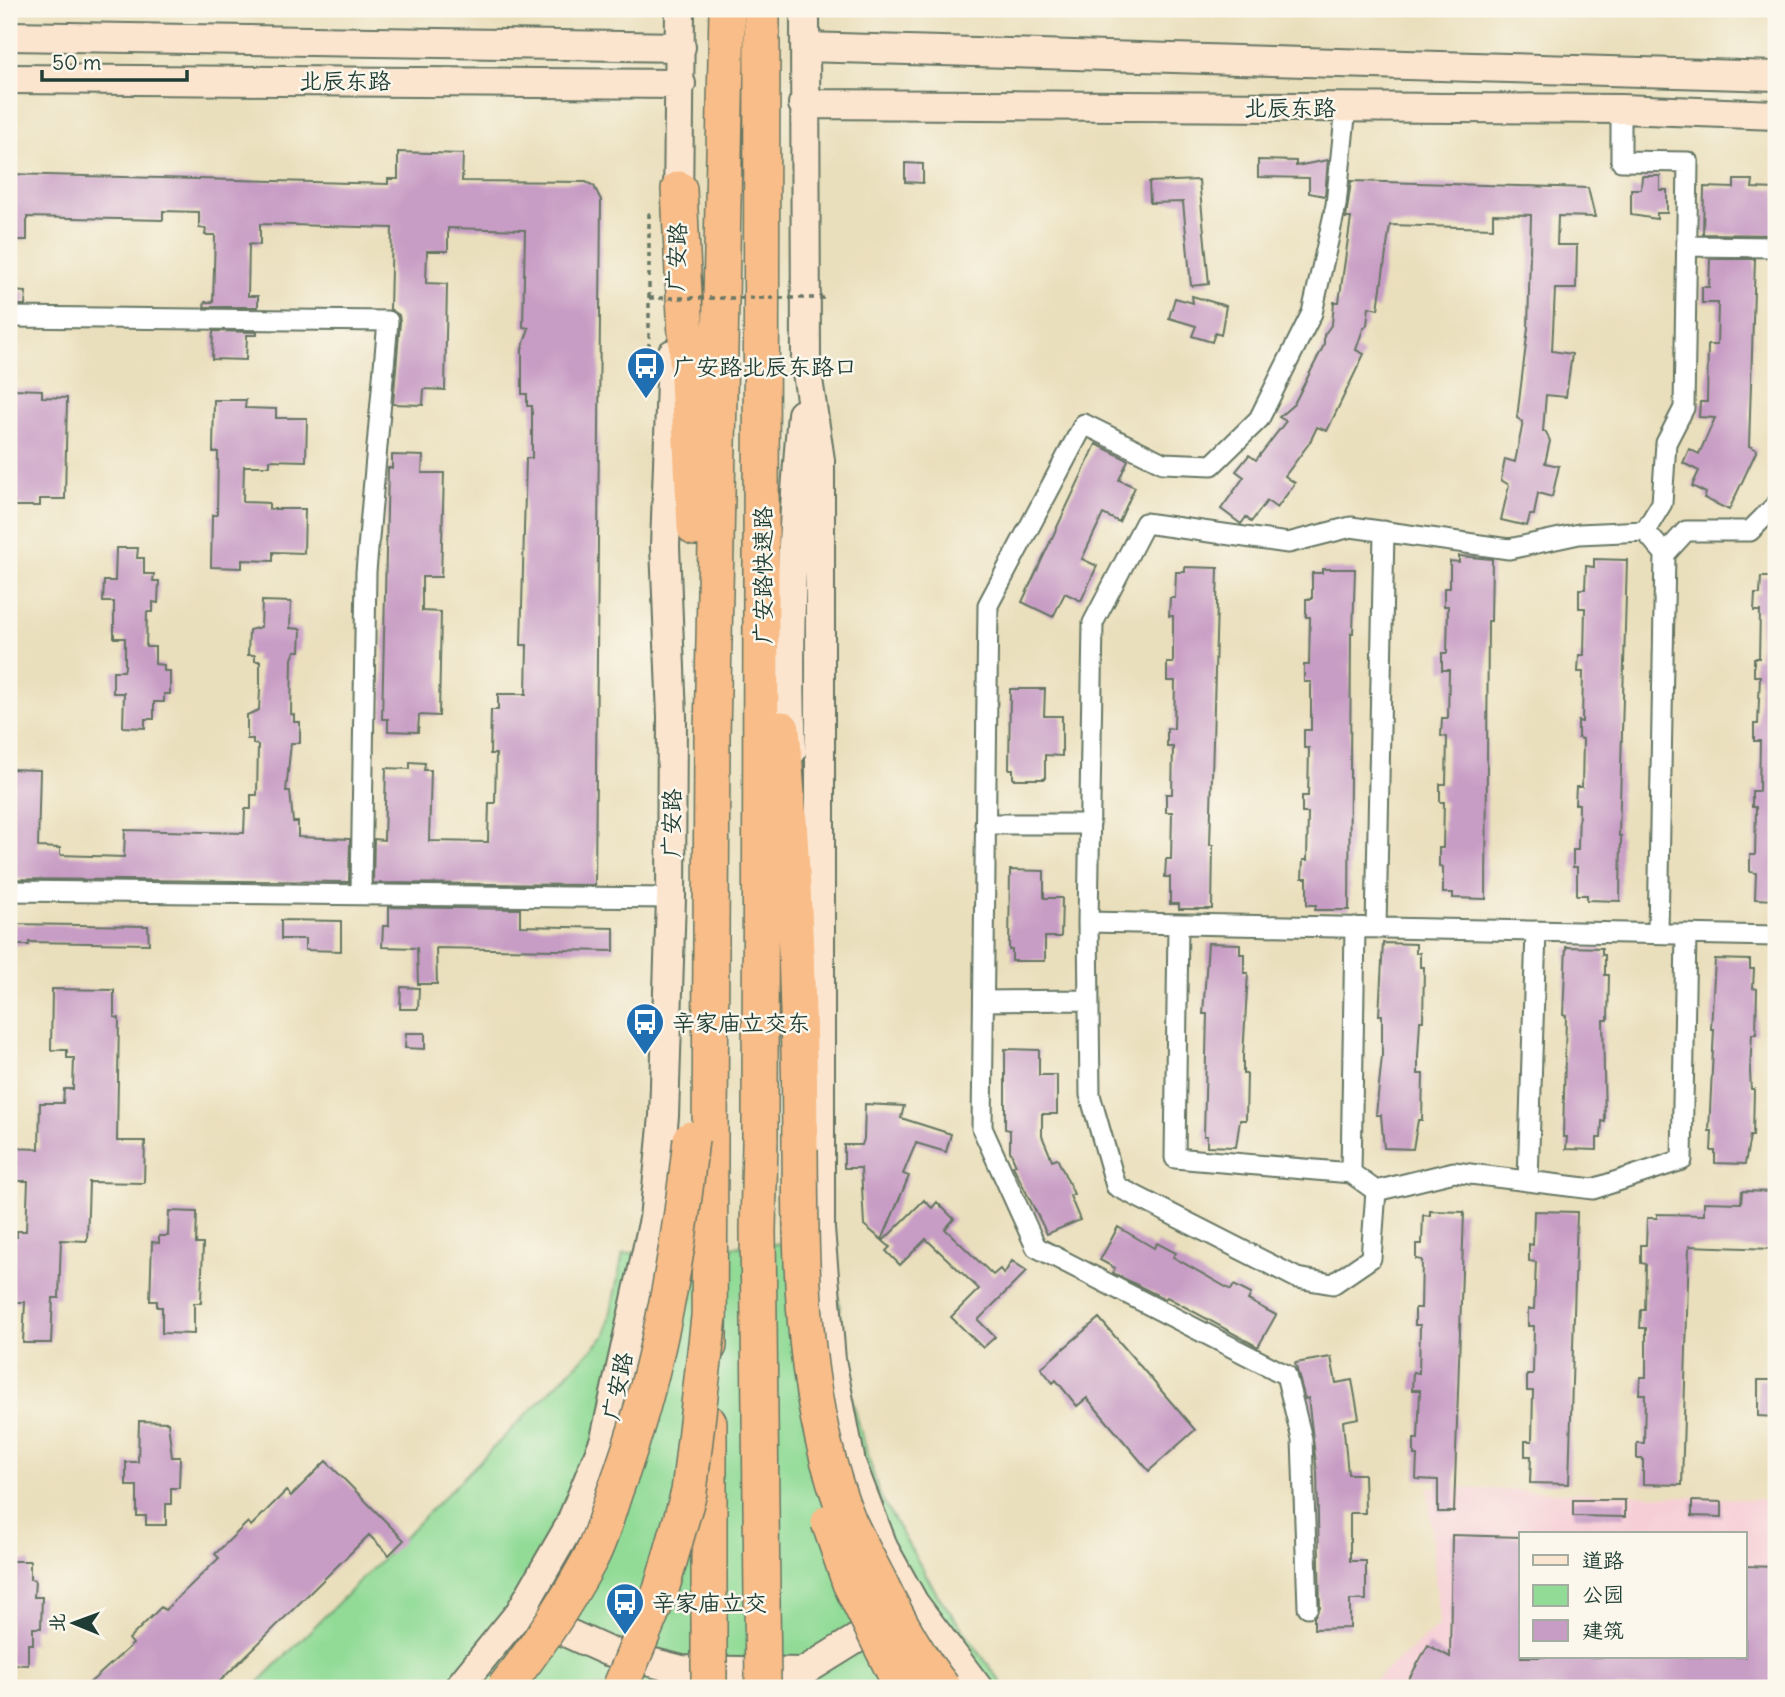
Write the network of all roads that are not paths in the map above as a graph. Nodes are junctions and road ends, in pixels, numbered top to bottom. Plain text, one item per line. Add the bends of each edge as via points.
1 (680, 9) edge
2 (727, 9) edge
3 (762, 9) edge
4 (805, 9) edge
5 (9, 36) edge
6 (681, 47) junction
7 (805, 47) junction
8 (1776, 76) edge
9 (9, 79) edge
10 (681, 84) junction
11 (803, 104) junction
12 (1346, 107) junction
13 (1622, 109) junction
14 (1776, 114) edge
15 (679, 189) junction
16 (1687, 246) junction
17 (1776, 247) edge
18 (9, 317) edge
19 (806, 366) junction
20 (762, 497) junction
21 (1662, 503) junction
22 (1776, 505) edge
23 (1384, 531) junction
24 (1645, 531) junction
25 (1686, 531) junction
26 (1665, 555) junction
27 (712, 737) junction
28 (985, 824) junction
29 (1090, 824) junction
30 (795, 887) junction
31 (9, 891) edge
32 (361, 892) junction
33 (671, 898) junction
34 (1088, 922) junction
35 (1178, 924) junction
36 (1355, 927) junction
37 (1376, 928) junction
38 (1536, 931) junction
39 (1658, 933) junction
40 (1686, 934) junction
41 (1776, 936) edge
42 (1089, 1000) junction
43 (984, 1001) junction
44 (701, 1138) junction
45 (1351, 1172) junction
46 (1528, 1181) junction
47 (1376, 1191) junction
48 (758, 1230) junction
49 (709, 1317) junction
50 (914, 1604) junction
51 (1308, 1607) dead end
52 (520, 1612) junction
53 (668, 1677) edge
54 (803, 1680) edge
55 (458, 1688) edge
56 (504, 1688) edge
57 (620, 1688) edge
58 (709, 1688) edge
59 (763, 1688) edge
60 (902, 1688) edge
61 (943, 1688) edge
62 (978, 1688) edge

1 - 6 main road, 广安路
2 - 27 highway, 广安路快速路
3 - 20 highway, 广安路快速路
4 - 7 main road
5 - 6 main road, 北辰东路
6 - 10 main road, 广安路
7 - 8 main road, 北辰东路
7 - 11 main road
9 - 10 main road, 北辰东路
10 - 15 main road, 广安路
11 - 12 main road, 北辰东路
11 - 19 main road
12 - 13 main road, 北辰东路
12 - 28 street via 1336,205 1312,313 1258,419 1212,465 1163,463 1084,424 988,605
13 - 14 main road, 北辰东路
13 - 16 street via 1621,160 1688,162
15 - 27 highway via 696,555
15 - 33 main road, 广安路 via 665,546 673,717
16 - 17 street
16 - 21 street via 1684,408 1666,443
18 - 32 street via 388,321 366,572
19 - 30 main road via 791,541
19 - 50 main road via 820,460 820,1229 831,1360 851,1463 884,1549
20 - 30 highway
20 - 48 highway, 广安路快速路, bridge
21 - 24 street
21 - 25 street
22 - 25 street via 1750,531
23 - 24 street via 1509,549 1579,534
23 - 29 street via 1351,527 1287,542 1145,523 1093,623
23 - 37 street
24 - 26 street
25 - 26 street
26 - 39 street
27 - 44 highway, 广安路快速路 via 711,970
28 - 29 street
28 - 43 street
29 - 34 street
30 - 61 highway, bridge via 802,1279 813,1380 849,1521 908,1639
31 - 32 street
32 - 33 street
33 - 52 main road, 广安路 via 664,1115 654,1219 605,1439 569,1527
34 - 35 street
34 - 42 street
35 - 36 street
35 - 45 street via 1175,1158
36 - 37 street
36 - 45 street
37 - 38 street
38 - 39 street
38 - 46 street
39 - 40 street
40 - 41 street
40 - 46 street via 1682,1160 1593,1189
42 - 43 street
42 - 47 street via 1090,1095 1116,1186 1297,1278 1333,1284 1371,1258
43 - 51 street via 982,1128 1036,1247 1286,1375 1302,1438
44 - 49 highway
44 - 56 highway, bridge via 656,1358 624,1467 591,1559
45 - 47 street
46 - 47 street via 1454,1172
48 - 59 highway, bridge
48 - 60 highway, bridge via 816,1487 850,1583
49 - 57 highway, bridge via 689,1492 661,1590
49 - 58 highway, bridge
50 - 54 main road
50 - 62 main road
52 - 53 main road
52 - 55 main road, 广安路
53 - 54 main road via 682,1670

